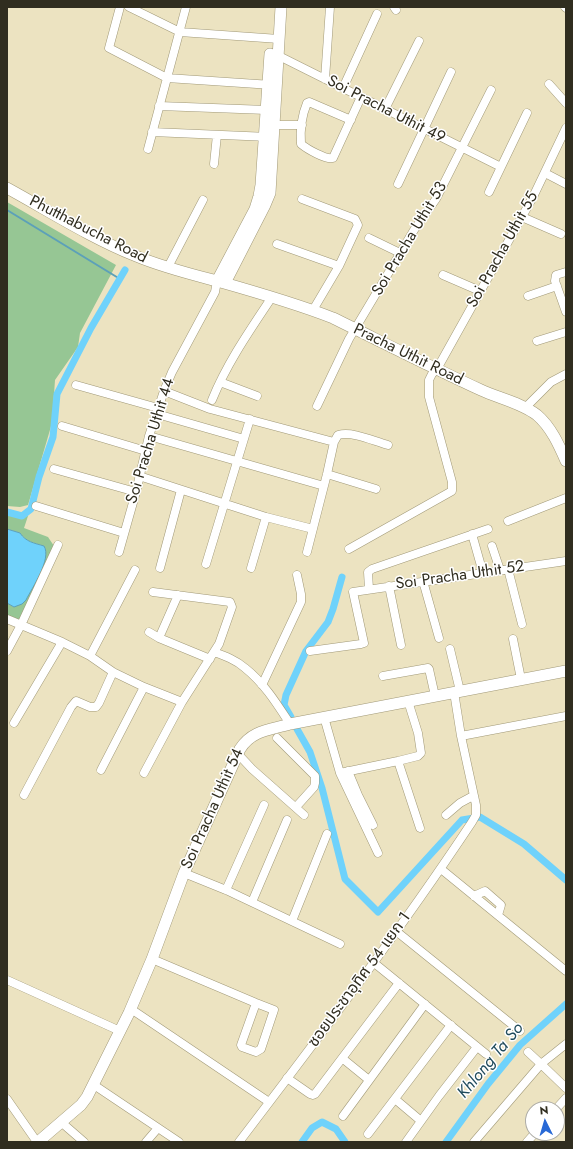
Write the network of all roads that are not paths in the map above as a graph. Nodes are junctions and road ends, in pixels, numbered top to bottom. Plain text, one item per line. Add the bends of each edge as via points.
1 (120, 7) edge
2 (129, 7) edge
3 (186, 7) edge
4 (274, 7) edge
5 (281, 7) edge
6 (330, 7) edge
7 (378, 14) dead end
8 (180, 32) junction
9 (275, 38) junction
10 (419, 41) dead end
11 (274, 54) junction
12 (451, 72) dead end
13 (167, 78) junction
14 (325, 79) junction
15 (549, 84) dead end
16 (272, 85) junction
17 (343, 88) junction
18 (491, 90) dead end
19 (361, 97) junction
20 (566, 103) edge
21 (159, 106) junction
22 (385, 109) junction
23 (267, 110) junction
24 (527, 112) dead end
25 (351, 120) junction
26 (270, 125) junction
27 (302, 125) junction
28 (424, 128) junction
29 (152, 132) junction
30 (564, 134) edge
31 (217, 136) junction
32 (269, 137) junction
33 (462, 148) junction
34 (148, 149) dead end
35 (214, 164) dead end
36 (501, 167) junction
37 (544, 173) junction
38 (398, 184) dead end
39 (566, 184) edge
40 (7, 188) edge
41 (489, 192) dead end
42 (302, 199) dead end
43 (203, 200) dead end
44 (522, 217) junction
45 (561, 234) dead end
46 (369, 238) dead end
47 (278, 244) dead end
48 (400, 254) junction
49 (339, 266) junction
50 (168, 267) junction
51 (566, 272) edge
52 (443, 274) dead end
53 (219, 286) junction
54 (557, 286) junction
55 (480, 291) junction
56 (528, 296) dead end
57 (272, 297) junction
58 (313, 310) junction
59 (566, 312) edge
60 (356, 330) junction
61 (566, 332) edge
62 (536, 341) dead end
63 (437, 369) junction
64 (566, 374) edge
65 (220, 382) junction
66 (76, 385) dead end
67 (164, 391) junction
68 (257, 396) dead end
69 (212, 400) dead end
70 (317, 406) dead end
71 (525, 408) junction
72 (158, 411) junction
73 (250, 419) junction
74 (62, 426) dead end
75 (150, 436) junction
76 (244, 440) junction
77 (334, 442) junction
78 (388, 445) dead end
79 (563, 445) edge
80 (146, 451) junction
81 (237, 461) junction
82 (566, 461) edge
83 (54, 469) dead end
84 (327, 474) junction
85 (139, 476) junction
86 (324, 486) junction
87 (376, 488) dead end
88 (181, 490) junction
89 (136, 492) junction
90 (566, 498) edge
91 (225, 504) junction
92 (36, 506) dead end
93 (266, 517) junction
94 (508, 521) dead end
95 (313, 529) junction
96 (488, 529) dead end
97 (124, 532) junction
98 (472, 534) junction
99 (58, 545) dead end
100 (492, 546) dead end
101 (349, 548) dead end
102 (119, 552) dead end
103 (307, 552) dead end
104 (566, 561) edge
105 (206, 564) dead end
106 (160, 568) dead end
107 (251, 568) dead end
108 (136, 570) dead end
109 (504, 570) junction
110 (483, 573) junction
111 (297, 575) dead end
112 (423, 581) junction
113 (389, 586) junction
114 (369, 589) junction
115 (153, 592) dead end
116 (178, 595) junction
117 (7, 619) edge
118 (522, 624) dead end
119 (21, 625) junction
120 (149, 632) dead end
121 (159, 638) junction
122 (439, 638) dead end
123 (513, 640) dead end
124 (62, 642) junction
125 (401, 645) dead end
126 (450, 649) dead end
127 (7, 651) edge
128 (310, 651) dead end
129 (212, 655) junction
130 (90, 656) junction
131 (566, 671) edge
132 (113, 672) junction
133 (383, 676) dead end
134 (521, 679) junction
135 (262, 685) junction
136 (144, 687) junction
137 (457, 692) junction
138 (435, 696) junction
139 (408, 701) junction
140 (182, 702) junction
141 (566, 716) edge
142 (324, 717) junction
143 (14, 723) dead end
144 (290, 724) junction
145 (461, 736) junction
146 (277, 738) dead end
147 (238, 754) junction
148 (398, 761) junction
149 (101, 770) dead end
150 (348, 771) junction
151 (340, 772) junction
152 (144, 773) dead end
153 (24, 794) dead end
154 (473, 796) junction
155 (264, 805) dead end
156 (296, 807) junction
157 (304, 815) dead end
158 (446, 815) dead end
159 (287, 820) dead end
160 (373, 825) dead end
161 (420, 828) dead end
162 (327, 834) dead end
163 (378, 853) dead end
164 (441, 869) junction
165 (184, 873) junction
166 (226, 890) junction
167 (252, 902) junction
168 (292, 921) junction
169 (396, 931) junction
170 (340, 944) dead end
171 (152, 958) junction
172 (373, 962) junction
173 (566, 970) edge
174 (7, 980) edge
175 (399, 983) junction
176 (256, 1003) junction
177 (425, 1004) junction
178 (131, 1009) junction
179 (451, 1025) junction
180 (520, 1030) dead end
181 (120, 1031) junction
182 (566, 1044) edge
183 (477, 1047) junction
184 (528, 1052) dead end
185 (486, 1054) dead end
186 (342, 1058) junction
187 (541, 1064) junction
188 (287, 1078) junction
189 (369, 1080) junction
190 (94, 1084) junction
191 (566, 1088) edge
192 (7, 1099) edge
193 (395, 1099) junction
194 (269, 1102) junction
195 (343, 1116) dead end
196 (61, 1122) junction
197 (421, 1122) junction
198 (158, 1128) junction
199 (368, 1134) dead end
200 (37, 1142) edge
201 (84, 1142) edge
202 (146, 1142) edge
203 (179, 1142) edge
204 (239, 1142) edge
205 (406, 1142) edge
206 (474, 1142) edge

1 - 13 street via 109,48
2 - 8 street
3 - 8 street
4 - 9 main road
5 - 9 main road
6 - 14 street
7 - 17 street
8 - 9 street
8 - 13 street
9 - 11 main road
10 - 22 street
11 - 14 street, Soi Pracha Uthit 49
11 - 16 main road
12 - 28 street
13 - 16 street
13 - 21 street
14 - 17 street, Soi Pracha Uthit 49
15 - 20 street
16 - 23 main road
16 - 26 main road
17 - 19 street, Soi Pracha Uthit 49
18 - 33 street, Soi Pracha Uthit 53
19 - 22 street, Soi Pracha Uthit 49
19 - 25 street
21 - 23 street
21 - 29 street
22 - 28 street, Soi Pracha Uthit 49
23 - 26 main road
24 - 36 street
25 - 27 street via 309,102 305,107
25 - 27 street via 335,156 330,159 302,146
26 - 27 street
26 - 32 main road
28 - 33 street, Soi Pracha Uthit 49
28 - 38 street
29 - 31 street
29 - 34 street
30 - 37 street, Soi Pracha Uthit 55
31 - 32 street
31 - 35 street
32 - 53 main road via 271,184 268,199
33 - 36 street, Soi Pracha Uthit 49
33 - 48 street, Soi Pracha Uthit 53 via 436,199
36 - 41 street
37 - 39 street
37 - 44 street, Soi Pracha Uthit 55
40 - 50 main road, Phutthabucha Road via 117,247
42 - 49 street via 358,222
43 - 50 street
44 - 45 street
44 - 55 street, Soi Pracha Uthit 55
46 - 48 street
47 - 49 street
48 - 60 street, Soi Pracha Uthit 53
49 - 58 street
50 - 53 main road, Phutthabucha Road
51 - 54 street via 555,277
52 - 55 street
53 - 57 main road, Pracha Uthit Road
53 - 67 street, Soi Pracha Uthit 44
54 - 56 street
54 - 59 street
55 - 63 street, Soi Pracha Uthit 55
57 - 58 main road, Pracha Uthit Road
57 - 65 street
58 - 60 main road, Pracha Uthit Road
60 - 63 main road, Pracha Uthit Road
60 - 70 street, Soi Pracha Uthit 53 via 345,346
61 - 62 street
63 - 71 main road, Pracha Uthit Road
63 - 101 street, Soi Pracha Uthit 55 via 429,380 429,397 452,482 452,491
64 - 71 street via 551,382
65 - 68 street
65 - 69 street
66 - 72 street
67 - 72 street, Soi Pracha Uthit 44
67 - 73 street via 210,409
71 - 79 main road, Pracha Uthit Road via 536,414
72 - 75 street, Soi Pracha Uthit 44
72 - 76 street
73 - 76 street
73 - 77 street
74 - 80 street
75 - 80 street, Soi Pracha Uthit 44
75 - 81 street
76 - 81 street
77 - 78 street via 338,435 344,433
77 - 84 street
79 - 82 main road, Pracha Uthit Road
80 - 85 street, Soi Pracha Uthit 44
81 - 86 street
81 - 91 street
83 - 89 street
84 - 86 street
84 - 87 street
85 - 88 street
85 - 89 street, Soi Pracha Uthit 44
86 - 95 street
88 - 91 street
88 - 106 street
89 - 97 street, Soi Pracha Uthit 44
90 - 94 street
91 - 93 street
91 - 105 street
92 - 97 street
93 - 95 street
93 - 107 street
95 - 103 street
96 - 98 street
97 - 102 street, Soi Pracha Uthit 44
98 - 110 street
98 - 114 street via 372,569 368,572
99 - 119 street
100 - 109 street
104 - 109 street, Soi Pracha Uthit 52
108 - 130 street
109 - 110 street, Soi Pracha Uthit 52
109 - 118 street
110 - 112 street, Soi Pracha Uthit 52
111 - 135 street via 301,602
112 - 113 street, Soi Pracha Uthit 52
112 - 122 street
113 - 114 street, Soi Pracha Uthit 52
113 - 125 street
114 - 128 street, Soi Pracha Uthit 52 via 353,592 364,643
115 - 116 street
116 - 121 street
116 - 129 street via 232,604 219,644
117 - 119 street
119 - 124 street
119 - 127 street
120 - 121 street
121 - 129 street
123 - 134 street
124 - 130 street
124 - 143 street
126 - 137 street
129 - 135 street via 234,660
129 - 140 street
130 - 132 street
131 - 134 main road, Soi Pracha Uthit 54
132 - 136 street
132 - 153 street via 96,706 90,707 76,701 71,707
133 - 138 street via 428,668
134 - 137 main road, Soi Pracha Uthit 54
135 - 144 street
136 - 140 street
136 - 149 street
137 - 138 main road, Soi Pracha Uthit 54
137 - 145 street
138 - 139 main road, Soi Pracha Uthit 54
139 - 142 main road, Soi Pracha Uthit 54
139 - 148 street via 421,752 418,756
140 - 152 street
141 - 145 street
142 - 144 main road, Soi Pracha Uthit 54
142 - 151 street
144 - 147 main road, Soi Pracha Uthit 54 via 250,737
145 - 154 street
146 - 156 street via 315,776 314,787
147 - 156 street
147 - 165 main road, Soi Pracha Uthit 54
148 - 150 street
148 - 161 street
150 - 151 street
150 - 160 street
151 - 163 street
154 - 158 street
154 - 164 street, ซอยประชาอุทิศ 54 แยก 1 via 474,819
155 - 166 street
156 - 157 street
159 - 167 street
162 - 168 street
164 - 169 street, ซอยประชาอุทิศ 54 แยก 1
164 - 173 street via 474,896 487,892 501,905 498,914
165 - 166 street
165 - 171 main road, Soi Pracha Uthit 54
166 - 167 street
167 - 168 street
168 - 170 street
169 - 172 street, ซอยประชาอุทิศ 54 แยก 1
169 - 180 street
171 - 176 street
171 - 178 main road, Soi Pracha Uthit 54
172 - 175 street
172 - 188 street, ซอยประชาอุทิศ 54 แยก 1
174 - 181 street
175 - 177 street
175 - 186 street
176 - 176 street via 274,1010 261,1049 256,1052 241,1045
177 - 179 street
177 - 189 street
178 - 181 main road, Soi Pracha Uthit 54
178 - 194 street
179 - 183 street
179 - 193 street
181 - 190 main road, Soi Pracha Uthit 54
182 - 187 street
183 - 185 street
183 - 197 street
184 - 187 street
186 - 188 street via 313,1095
186 - 189 street
187 - 191 street
187 - 206 street
188 - 194 street, ซอยประชาอุทิศ 54 แยก 1
189 - 195 street
190 - 196 main road, Soi Pracha Uthit 54 via 81,1105
190 - 198 street
192 - 200 street
193 - 197 street
193 - 199 street
194 - 204 street, ซอยประชาอุทิศ 54 แยก 1
196 - 200 main road, Soi Pracha Uthit 54
196 - 201 street
197 - 205 street
198 - 202 street
198 - 203 street

